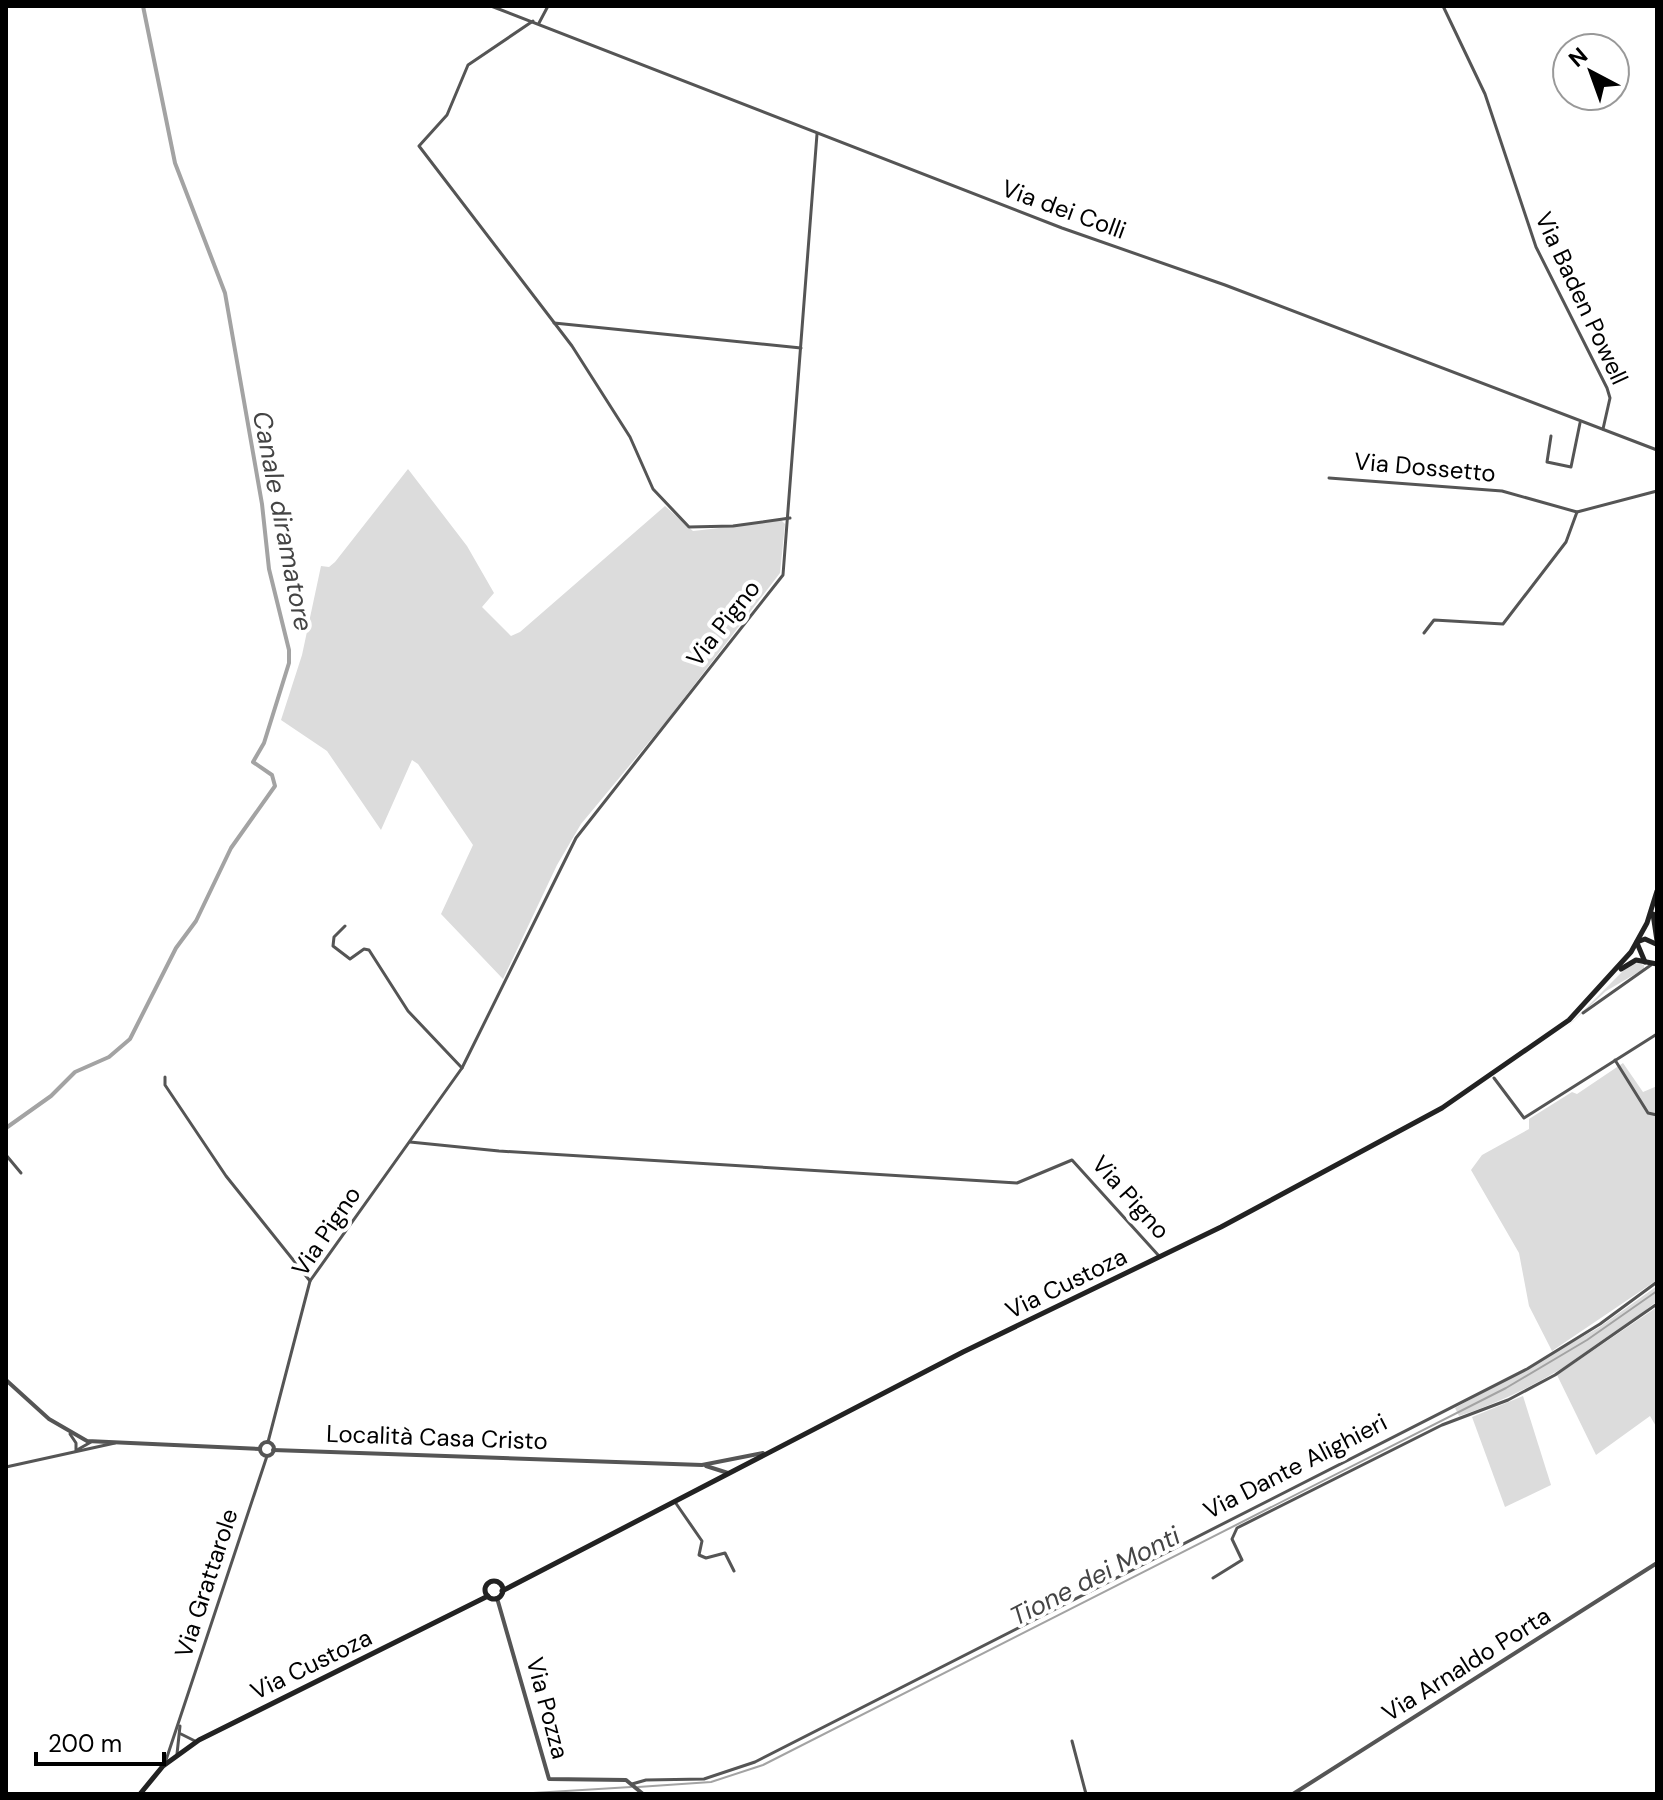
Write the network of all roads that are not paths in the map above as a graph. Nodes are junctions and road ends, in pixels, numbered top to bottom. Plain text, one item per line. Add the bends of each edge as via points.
1 (491, 6) edge
2 (548, 6) edge
3 (1443, 6) edge
4 (533, 21) junction
5 (539, 23) junction
6 (817, 134) junction
7 (552, 323) junction
8 (801, 348) junction
9 (1580, 421) junction
10 (1603, 430) junction
11 (1551, 436) dead end
12 (1657, 450) edge
13 (1329, 478) dead end
14 (1657, 491) edge
15 (1577, 512) junction
16 (790, 518) junction
17 (1424, 633) dead end
18 (1656, 894) edge
19 (345, 926) dead end
20 (1637, 942) junction
21 (1657, 943) edge
22 (1651, 963) edge
23 (1605, 982) junction
24 (1583, 1013) dead end
25 (1657, 1034) edge
26 (1615, 1060) junction
27 (462, 1068) junction
28 (165, 1077) dead end
29 (1494, 1078) dead end
30 (1657, 1115) edge
31 (410, 1142) junction
32 (6, 1155) edge
33 (21, 1173) dead end
34 (1160, 1257) junction
35 (310, 1281) junction
36 (1657, 1282) edge
37 (1657, 1304) edge
38 (6, 1380) edge
39 (70, 1434) junction
40 (91, 1442) junction
41 (268, 1442) junction
42 (115, 1443) junction
43 (260, 1449) junction
44 (777, 1449) junction
45 (87, 1450) junction
46 (273, 1450) junction
47 (74, 1452) junction
48 (267, 1456) junction
49 (720, 1464) junction
50 (702, 1465) junction
51 (6, 1467) edge
52 (710, 1467) junction
53 (730, 1473) junction
54 (715, 1481) junction
55 (675, 1502) junction
56 (1657, 1563) edge
57 (734, 1571) dead end
58 (1213, 1578) dead end
59 (519, 1581) junction
60 (498, 1582) junction
61 (486, 1587) junction
62 (502, 1591) junction
63 (488, 1596) junction
64 (497, 1598) junction
65 (468, 1606) junction
66 (180, 1722) junction
67 (181, 1734) junction
68 (199, 1740) junction
69 (1072, 1741) dead end
70 (173, 1747) junction
71 (177, 1755) junction
72 (163, 1766) junction
73 (633, 1785) junction
74 (140, 1794) edge
75 (643, 1794) edge
76 (1086, 1794) edge
77 (1293, 1794) edge

1 - 4 street, Via dei Colli
2 - 5 street
3 - 10 street, Via Baden Powell via 1485,94 1512,167 1512,183 1559,297 1607,388
4 - 5 street, Via dei Colli
4 - 7 street via 468,65 447,115 419,146
5 - 6 street, Via dei Colli
6 - 8 street, Via Pigno
6 - 9 street, Via dei Colli
7 - 8 street
7 - 16 street via 630,437 653,489 689,527
8 - 16 street, Via Pigno
9 - 10 street, Via dei Colli
9 - 11 street via 1571,467 1547,462
10 - 12 street, Via dei Colli
13 - 15 street, Via Dossetto via 1502,491
14 - 15 street
15 - 17 street via 1566,542 1503,624 1434,620
16 - 27 street, Via Pigno via 783,575 576,838
18 - 20 main road, Via Custoza
18 - 21 main road, Via Custoza via 1652,920
19 - 27 street via 333,946 350,959 369,950 408,1011
20 - 21 main road, Via Custoza
20 - 22 main road
20 - 23 main road, Via Custoza
22 - 23 main road, Via Custoza via 1630,962
22 - 24 street
23 - 34 main road, Via Custoza via 1555,1032 1442,1108
25 - 26 street
26 - 29 street via 1524,1118
26 - 30 street via 1648,1113
27 - 31 street, Via Pigno
28 - 35 street via 202,1144
31 - 34 street, Via Pigno via 1017,1183 1072,1160
31 - 35 street, Via Pigno
32 - 33 street
34 - 44 main road, Via Custoza
35 - 41 street, Via Pigno
36 - 73 street, Via Dante Alighieri via 1527,1369 755,1762 704,1779
37 - 58 street via 1555,1375 1237,1528 1231,1535 1242,1560
38 - 39 street
39 - 40 street
39 - 47 street
40 - 42 street
40 - 45 street
40 - 47 street
41 - 43 street
41 - 46 street
42 - 43 street
42 - 45 street
43 - 48 street
44 - 49 street
44 - 53 main road, Via Custoza
45 - 47 street
46 - 48 street
46 - 50 street, Località Casa Cristo
47 - 51 street
48 - 66 street, Via Grattarole
49 - 50 street
49 - 53 street
50 - 52 street
52 - 53 street
52 - 54 street
53 - 54 main road, Via Custoza
54 - 55 main road, Via Custoza
55 - 57 street via 702,1541 699,1555 725,1553
55 - 59 main road, Via Custoza
56 - 77 street, Via Arnaldo Porta
59 - 60 main road, Via Custoza
59 - 62 main road, Via Custoza
60 - 61 main road, Via Custoza
60 - 62 main road
61 - 63 main road
61 - 65 main road, Via Custoza
62 - 64 main road, Via Custoza
63 - 64 main road
63 - 65 main road, Via Custoza
64 - 73 street, Via Pozza via 549,1779 616,1779
65 - 68 main road, Via Custoza
66 - 67 street, Via Grattarole
66 - 70 street, Via Grattarole
67 - 68 street
67 - 71 street, Via Grattarole
68 - 71 main road, Via Custoza
69 - 76 street
70 - 71 street
70 - 72 street, Via Grattarole
71 - 72 main road, Via Custoza
72 - 74 main road, Via Custoza
73 - 75 street

